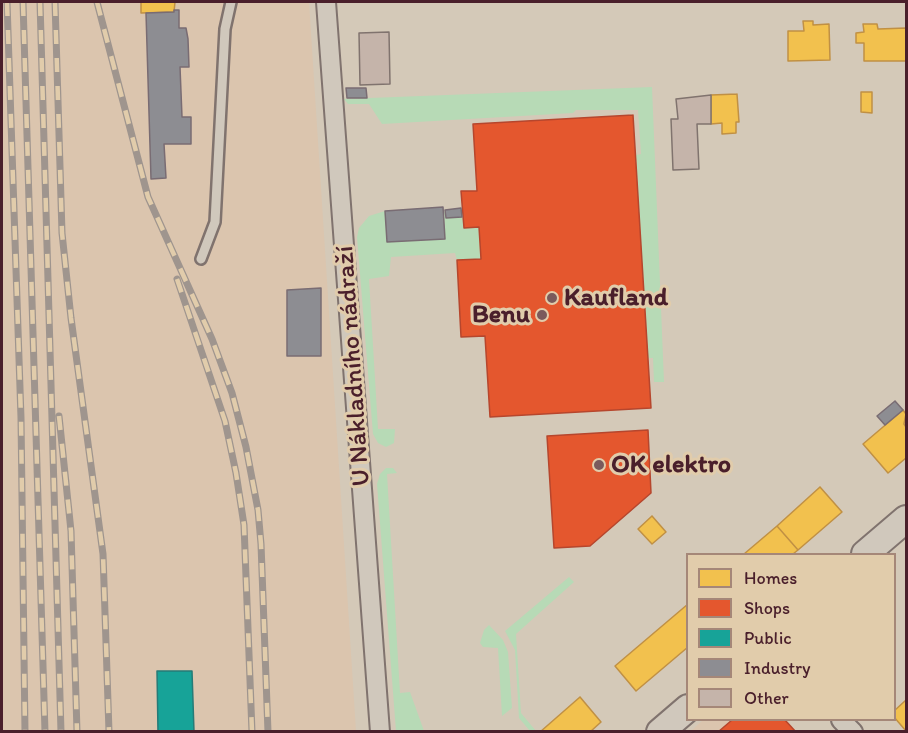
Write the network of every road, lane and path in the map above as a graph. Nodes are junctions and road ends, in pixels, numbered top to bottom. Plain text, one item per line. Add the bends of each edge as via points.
1 (231, 2) edge
2 (326, 2) edge
3 (201, 259) dead end
4 (906, 519) edge
5 (867, 553) edge
6 (686, 709) edge
7 (842, 721) edge
8 (380, 732) edge
9 (660, 732) edge
10 (853, 732) edge

1 - 3 lane via 225,29 215,222
2 - 8 street, U Nákladního nádraží
4 - 5 main road
6 - 9 main road
7 - 10 street

